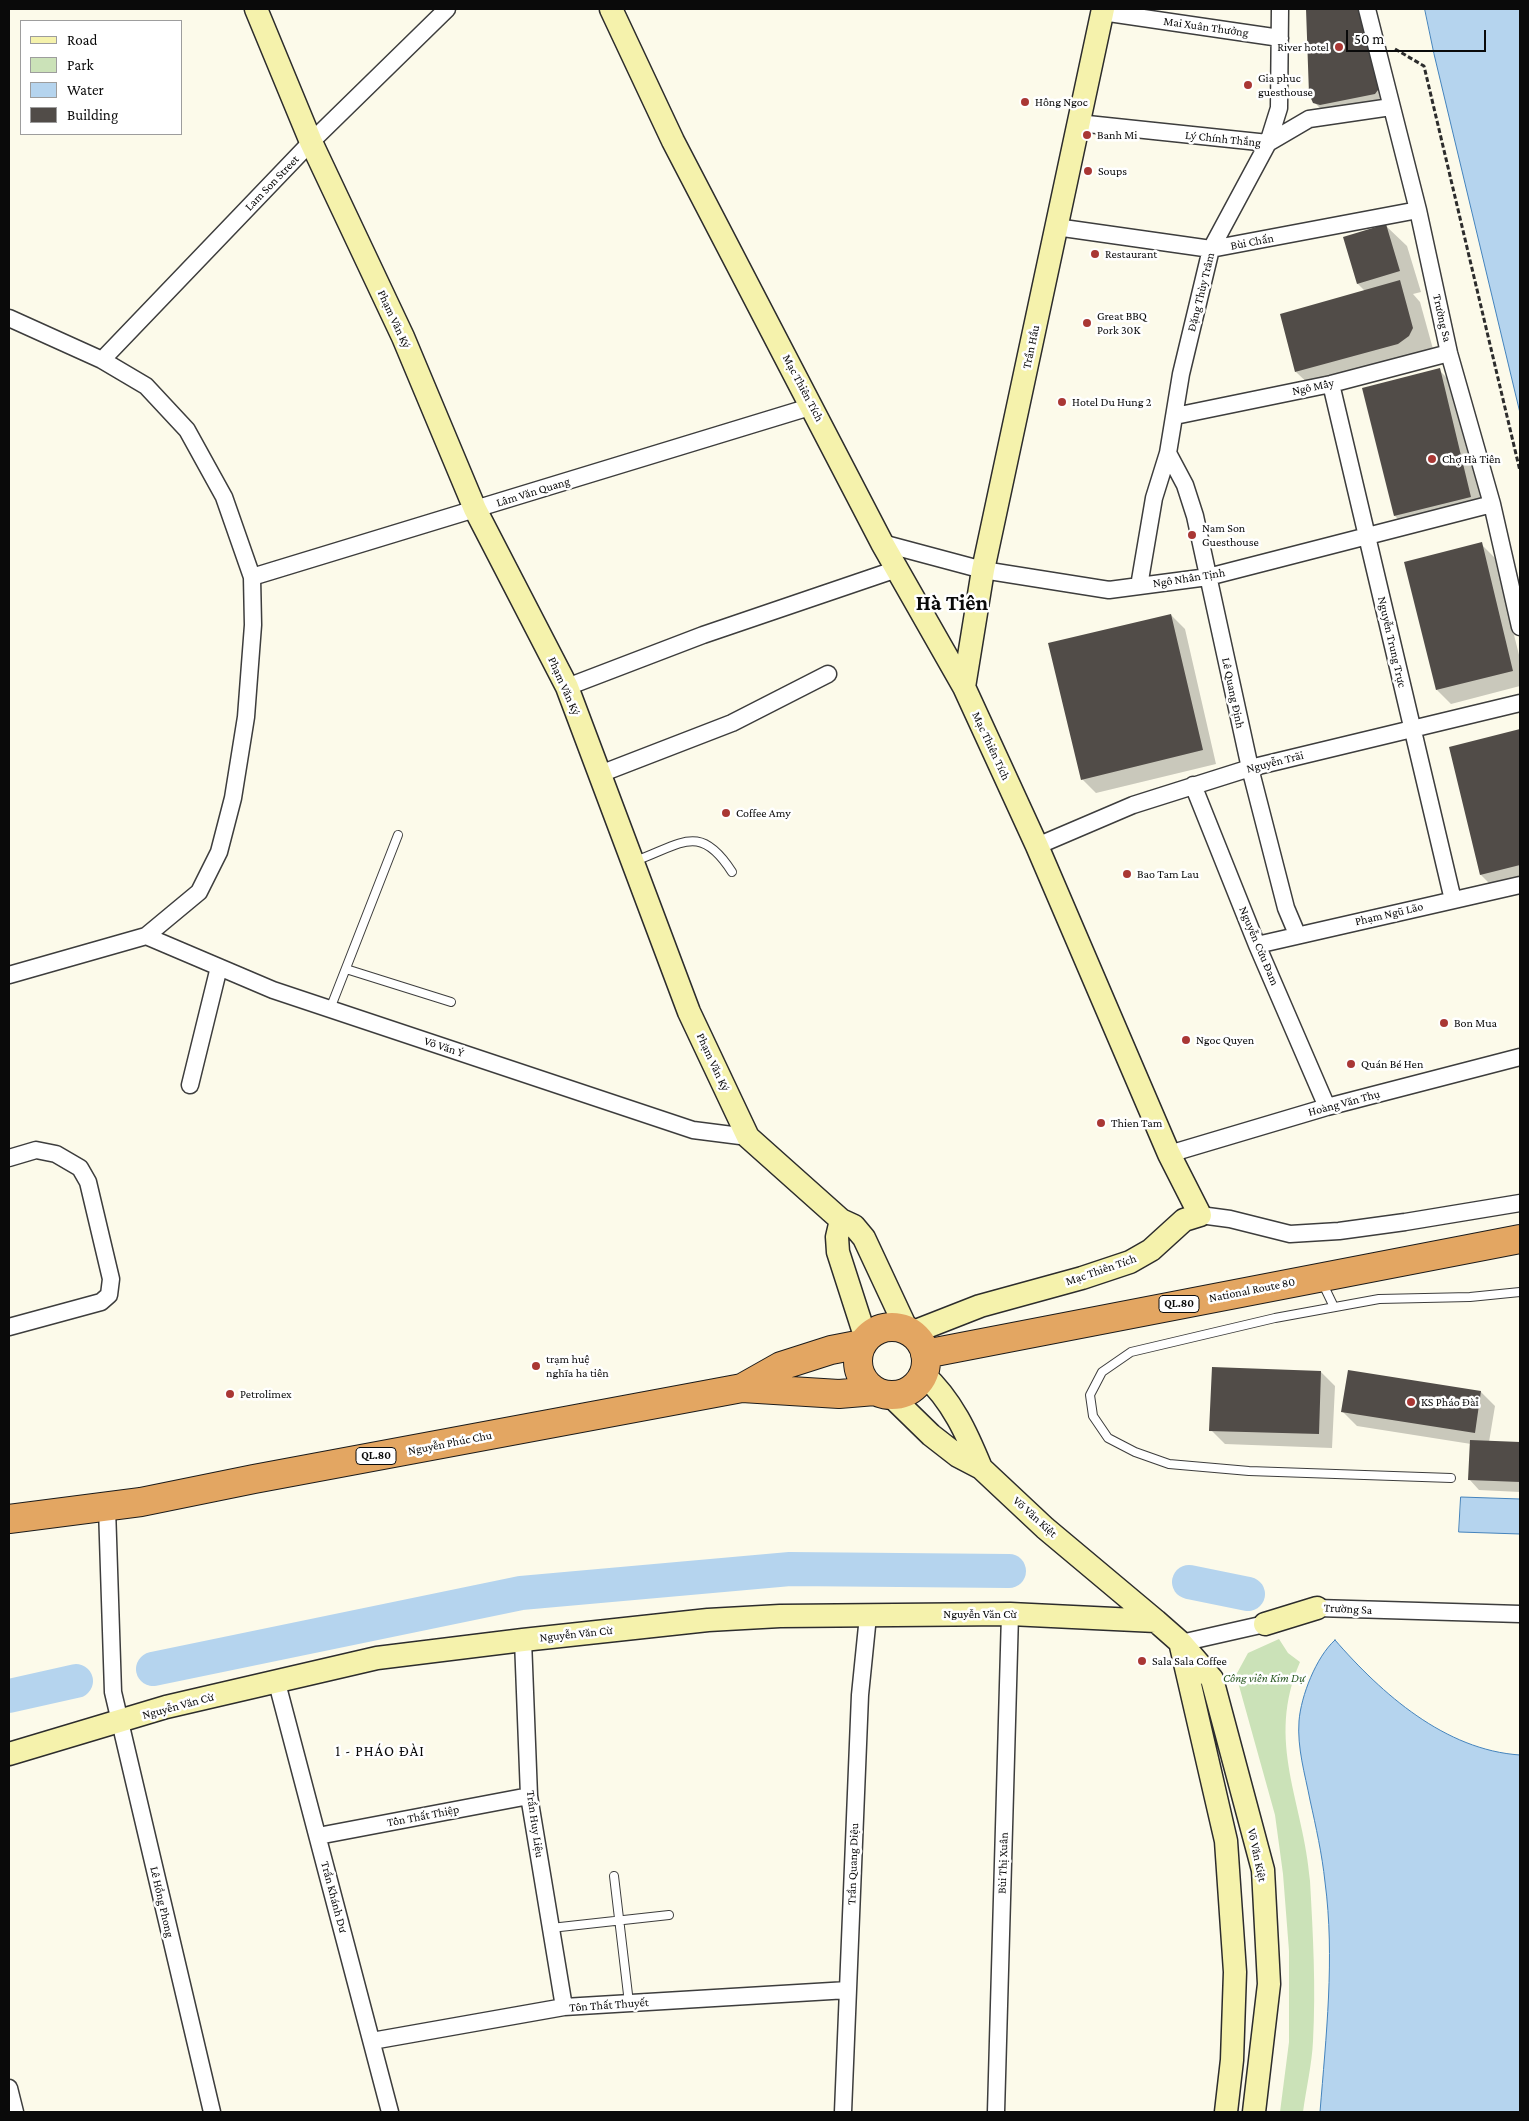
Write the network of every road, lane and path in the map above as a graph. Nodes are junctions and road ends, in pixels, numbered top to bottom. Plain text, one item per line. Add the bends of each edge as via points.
1 (256, 9) edge
2 (447, 9) edge
3 (610, 9) edge
4 (1280, 9) edge
5 (1367, 9) edge
6 (1102, 10) edge
7 (1280, 38) junction
8 (1394, 41) dead end
9 (1392, 107) junction
10 (1078, 123) junction
11 (311, 142) junction
12 (1268, 143) junction
13 (1418, 210) junction
14 (1056, 227) junction
15 (1211, 250) junction
16 (9, 318) edge
17 (1449, 353) junction
18 (102, 360) junction
19 (1331, 384) junction
20 (813, 406) junction
21 (1175, 416) junction
22 (1168, 453) junction
23 (1520, 471) edge
24 (1492, 504) junction
25 (475, 509) junction
26 (1368, 537) junction
27 (882, 543) junction
28 (897, 569) junction
29 (983, 570) junction
30 (252, 577) junction
31 (1208, 577) junction
32 (1139, 586) junction
33 (1520, 627) edge
34 (828, 674) dead end
35 (567, 687) junction
36 (964, 687) junction
37 (1520, 703) edge
38 (1413, 728) junction
39 (1250, 768) junction
40 (600, 774) junction
41 (1193, 785) junction
42 (398, 835) dead end
43 (1036, 846) junction
44 (634, 862) junction
45 (732, 872) dead end
46 (1520, 885) edge
47 (1453, 900) junction
48 (1297, 934) junction
49 (146, 936) junction
50 (1257, 945) junction
51 (219, 967) junction
52 (346, 969) junction
53 (9, 975) edge
54 (451, 1002) dead end
55 (330, 1009) junction
56 (1520, 1057) edge
57 (190, 1086) dead end
58 (1327, 1107) junction
59 (748, 1137) junction
60 (1169, 1154) junction
61 (9, 1158) edge
62 (1520, 1204) edge
63 (1200, 1215) junction
64 (841, 1220) junction
65 (1520, 1239) edge
66 (1319, 1276) junction
67 (1520, 1292) edge
68 (1334, 1307) junction
69 (9, 1327) edge
70 (864, 1342) junction
71 (917, 1348) junction
72 (742, 1388) junction
73 (882, 1393) junction
74 (981, 1468) junction
75 (1451, 1478) dead end
76 (107, 1508) junction
77 (9, 1519) edge
78 (1317, 1608) joint
79 (1010, 1614) junction
80 (1520, 1614) edge
81 (868, 1616) junction
82 (1156, 1620) junction
83 (1264, 1624) joint
84 (523, 1640) junction
85 (1181, 1643) junction
86 (276, 1682) junction
87 (119, 1723) junction
88 (9, 1754) edge
89 (529, 1796) junction
90 (318, 1836) junction
91 (614, 1876) dead end
92 (669, 1915) dead end
93 (620, 1922) junction
94 (551, 1928) junction
95 (848, 1990) junction
96 (629, 2003) junction
97 (564, 2007) junction
98 (372, 2041) junction
99 (9, 2088) edge
100 (15, 2112) edge
101 (212, 2112) edge
102 (390, 2112) edge
103 (843, 2112) edge
104 (996, 2112) edge
105 (1226, 2112) edge
106 (1254, 2112) edge

1 - 11 street, Phạm Văn Ký
2 - 11 street, Lam Son Street
3 - 20 street, Mạc Thiên Tích via 674,141
4 - 7 street, Đặng Thùy Trâm
5 - 9 street, Trường Sa
6 - 7 street, Mai Xuân Thưởng
6 - 10 street, Trần Hầu
7 - 12 street, Đặng Thùy Trâm via 1279,108
8 - 23 path via 1395,49 1424,66
9 - 12 street, Lý Chính Thắng via 1309,119
9 - 13 street, Trường Sa
10 - 12 street, Lý Chính Thắng
10 - 14 street, Trần Hầu
11 - 18 street, Lam Son Street
11 - 25 street, Phạm Văn Ký via 403,337
12 - 15 street, Đặng Thùy Trâm
13 - 15 street, Bùi Chấn
13 - 17 street, Trường Sa
14 - 15 street, Bùi Chấn
14 - 29 street, Trần Hầu
15 - 21 street, Đặng Thùy Trâm via 1181,374
16 - 18 street
17 - 19 street, Ngô Mây
17 - 24 street, Trường Sa
18 - 30 street via 146,386 187,430 224,497
19 - 21 street, Ngô Mây
19 - 26 street, Nguyễn Trung Trực
20 - 25 street, Lâm Văn Quang
20 - 27 street, Mạc Thiên Tích
21 - 22 street, Đặng Thùy Trâm
22 - 31 street, Lê Quang Định via 1193,509
22 - 32 street, Đặng Thùy Trâm via 1154,498
24 - 26 street, Ngô Nhân Tịnh
24 - 33 street, Trường Sa
25 - 30 street, Lâm Văn Quang
25 - 35 street, Phạm Văn Ký
26 - 31 street, Ngô Nhân Tịnh
26 - 38 street, Nguyễn Trung Trực
27 - 28 street, Mạc Thiên Tích
27 - 29 street, Ngô Nhân Tịnh
28 - 35 street via 703,635
28 - 36 street, Mạc Thiên Tích
29 - 32 street, Ngô Nhân Tịnh via 1109,590
29 - 36 street, Trần Hầu
30 - 49 street via 253,625 246,717 233,798 219,852 199,892
31 - 32 street, Ngô Nhân Tịnh
31 - 39 street, Lê Quang Định
34 - 40 street via 732,723
35 - 40 street, Phạm Văn Ký
36 - 43 street, Mạc Thiên Tích
37 - 38 street, Nguyễn Trãi
38 - 39 street, Nguyễn Trãi
38 - 47 street, Nguyễn Trung Trực
39 - 41 street, Nguyễn Trãi
39 - 48 street, Lê Quang Định via 1286,908
40 - 44 street, Phạm Văn Ký
41 - 43 street, Nguyễn Trãi via 1133,805
41 - 50 street, Nguyễn Cửu Đam
42 - 52 lane
43 - 60 street, Mạc Thiên Tích
44 - 45 lane via 692,840 706,842 720,853
44 - 59 street, Phạm Văn Ký via 689,1012
46 - 47 street, Phạm Ngũ Lão
47 - 48 street, Phạm Ngũ Lão
48 - 50 street, Phạm Ngũ Lão
49 - 51 street, Võ Văn Ý
49 - 53 street
50 - 58 street, Nguyễn Cửu Đam
51 - 55 street, Võ Văn Ý via 272,990
51 - 57 street
52 - 54 lane
52 - 55 lane
55 - 59 street, Võ Văn Ý via 693,1130
56 - 58 street, Hoàng Văn Thụ
58 - 60 street, Hoàng Văn Thụ
59 - 64 street, Phạm Văn Ký
60 - 63 street, Mạc Thiên Tích
61 - 69 street via 36,1150 56,1154 80,1168 88,1182 111,1279 109,1295 101,1302
62 - 63 street via 1396,1224 1290,1234
63 - 71 street, Mạc Thiên Tích via 1184,1220 1151,1250 1130,1262 980,1306
64 - 70 street via 838,1252
64 - 71 street, Phạm Văn Ký via 854,1226 864,1238
65 - 66 highway, National Route 80 / QL.80
66 - 68 lane
66 - 71 highway, National Route 80 / QL.80
67 - 68 lane via 1470,1297 1379,1298
68 - 75 lane via 1131,1352 1102,1372 1090,1395 1093,1416 1108,1438 1169,1464
70 - 71 highway via 884,1328
70 - 72 highway, Nguyễn Phúc Chu / QL.80 via 781,1366
70 - 73 highway via 858,1365 861,1376
71 - 73 highway via 912,1389
71 - 74 street, Võ Văn Kiệt via 935,1385 965,1429
72 - 73 highway, Nguyễn Phúc Chu via 831,1394
72 - 76 highway, Nguyễn Phúc Chu / QL.80
73 - 74 street, Võ Văn Kiệt via 958,1456
74 - 82 street, Võ Văn Kiệt via 1046,1528
76 - 77 highway, Nguyễn Phúc Chu / QL.80
76 - 87 street, Lê Hồng Phong via 114,1692
78 - 80 street, Trường Sa
78 - 83 street, Trường Sa
79 - 81 street, Nguyễn Văn Cừ
79 - 82 street, Nguyễn Văn Cừ
79 - 104 street, Bùi Thị Xuân
81 - 84 street, Nguyễn Văn Cừ via 708,1620
81 - 95 street, Trần Quang Diệu via 860,1696
82 - 85 street, Võ Văn Kiệt
83 - 85 street, Trường Sa
84 - 86 street, Nguyễn Văn Cừ via 377,1658
84 - 89 street, Trần Huy Liệu
85 - 105 street via 1226,1841 1235,1972 1232,2060
85 - 106 street, Võ Văn Kiệt via 1212,1679 1263,1870 1269,1984
86 - 87 street, Nguyễn Văn Cừ via 166,1707
86 - 90 street, Trần Khánh Dư
87 - 88 street, Nguyễn Văn Cừ
87 - 101 street, Lê Hồng Phong
89 - 90 street, Tôn Thất Thiệp
89 - 94 street, Trần Huy Liệu
90 - 98 street, Trần Khánh Dư
91 - 93 lane
92 - 93 lane
93 - 94 lane
93 - 96 lane
94 - 97 street, Trần Huy Liệu
95 - 96 street, Tôn Thất Thuyết
95 - 103 street, Trần Quang Diệu
96 - 97 street, Tôn Thất Thuyết
97 - 98 street, Tôn Thất Thuyết
98 - 102 street, Trần Khánh Dư
99 - 100 street

